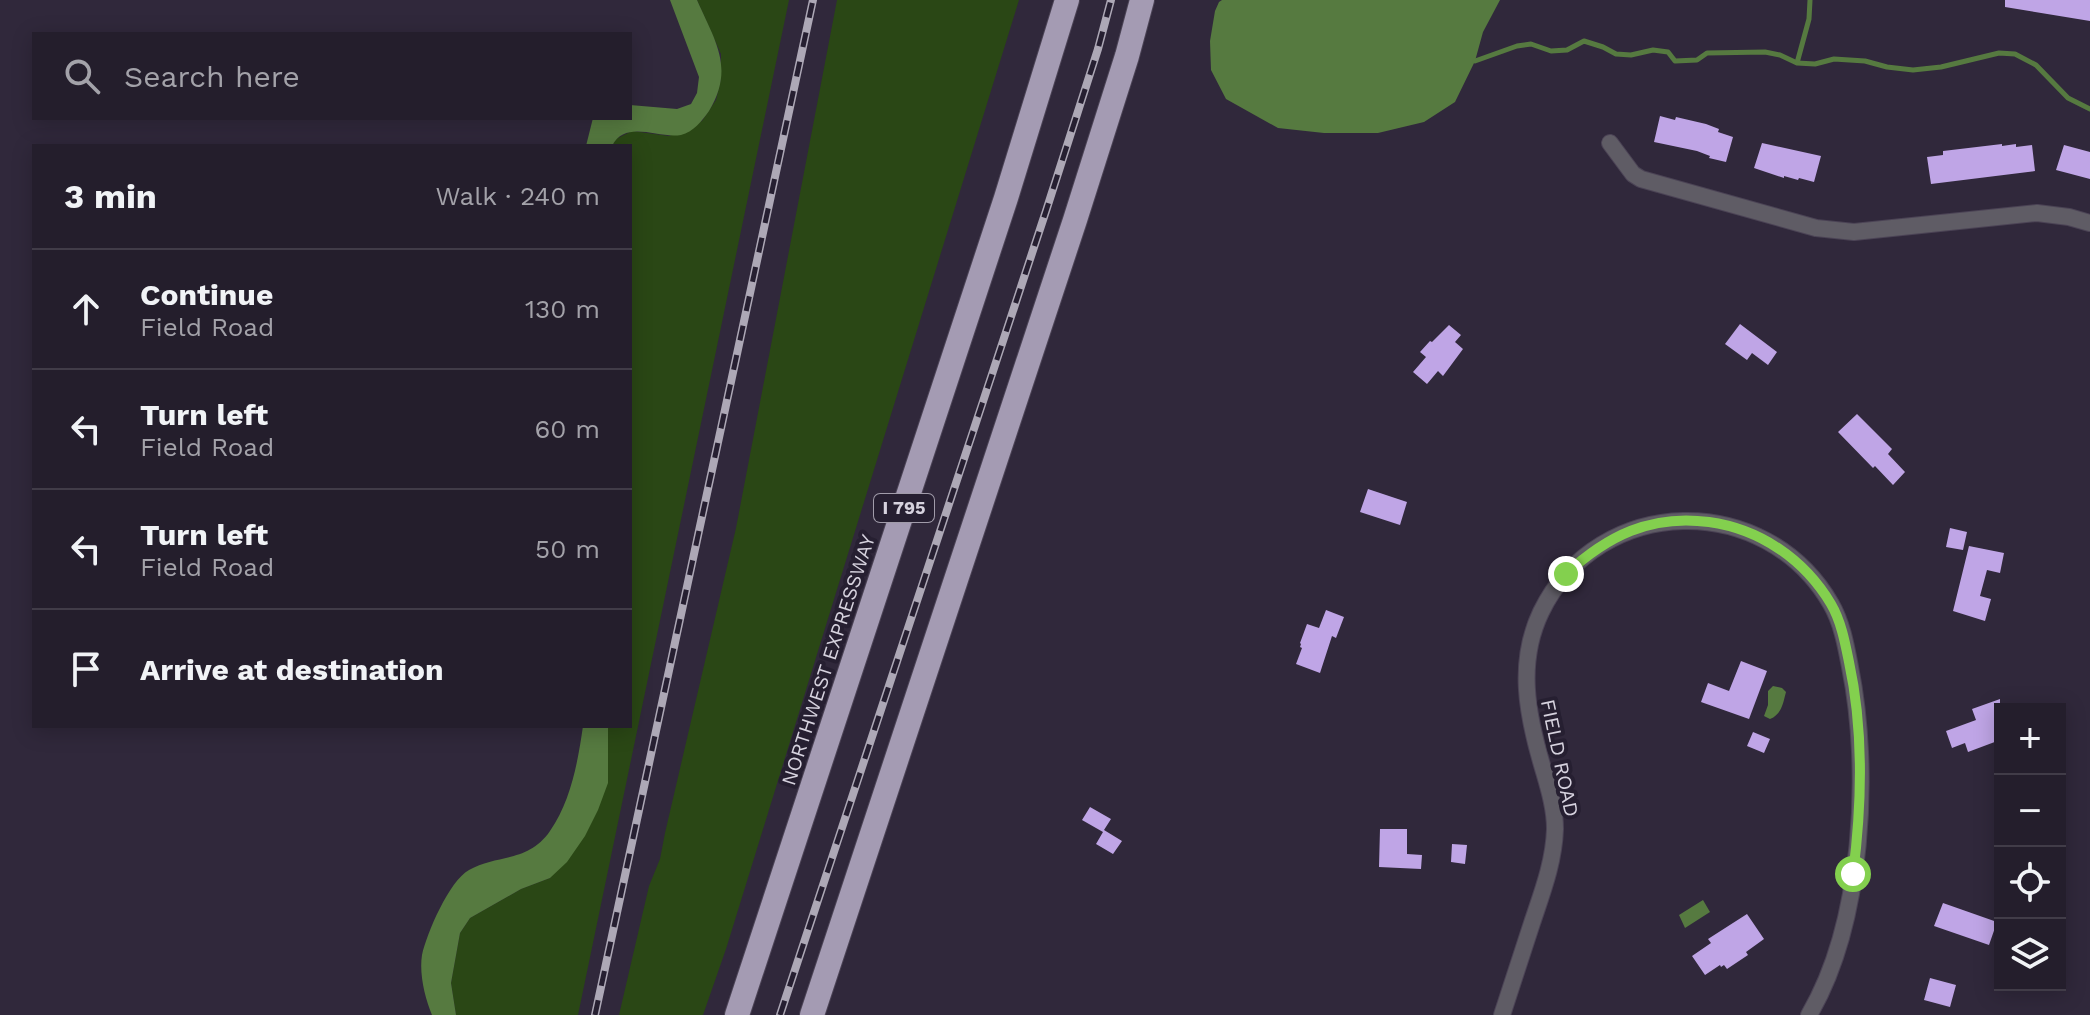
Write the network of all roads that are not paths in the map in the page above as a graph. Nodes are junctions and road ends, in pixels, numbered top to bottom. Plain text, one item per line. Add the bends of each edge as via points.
1 (1067, 0) edge
2 (1142, 0) edge
3 (1610, 143) dead end
4 (2090, 223) edge
5 (737, 1015) edge
6 (812, 1015) edge
7 (1502, 1015) edge
8 (1809, 1015) edge

1 - 5 highway, NORTHWEST EXPRESSWAY / I 795
2 - 6 highway via 1075,220
3 - 4 street via 1641,179 1816,228 1873,231 2037,213
7 - 8 street, FIELD ROAD via 1542,893 1555,828 1527,699 1531,637 1553,591 1599,546 1645,525 1688,521 1747,531 1782,550 1804,568 1832,605 1844,640 1860,758 1857,845 1842,934

